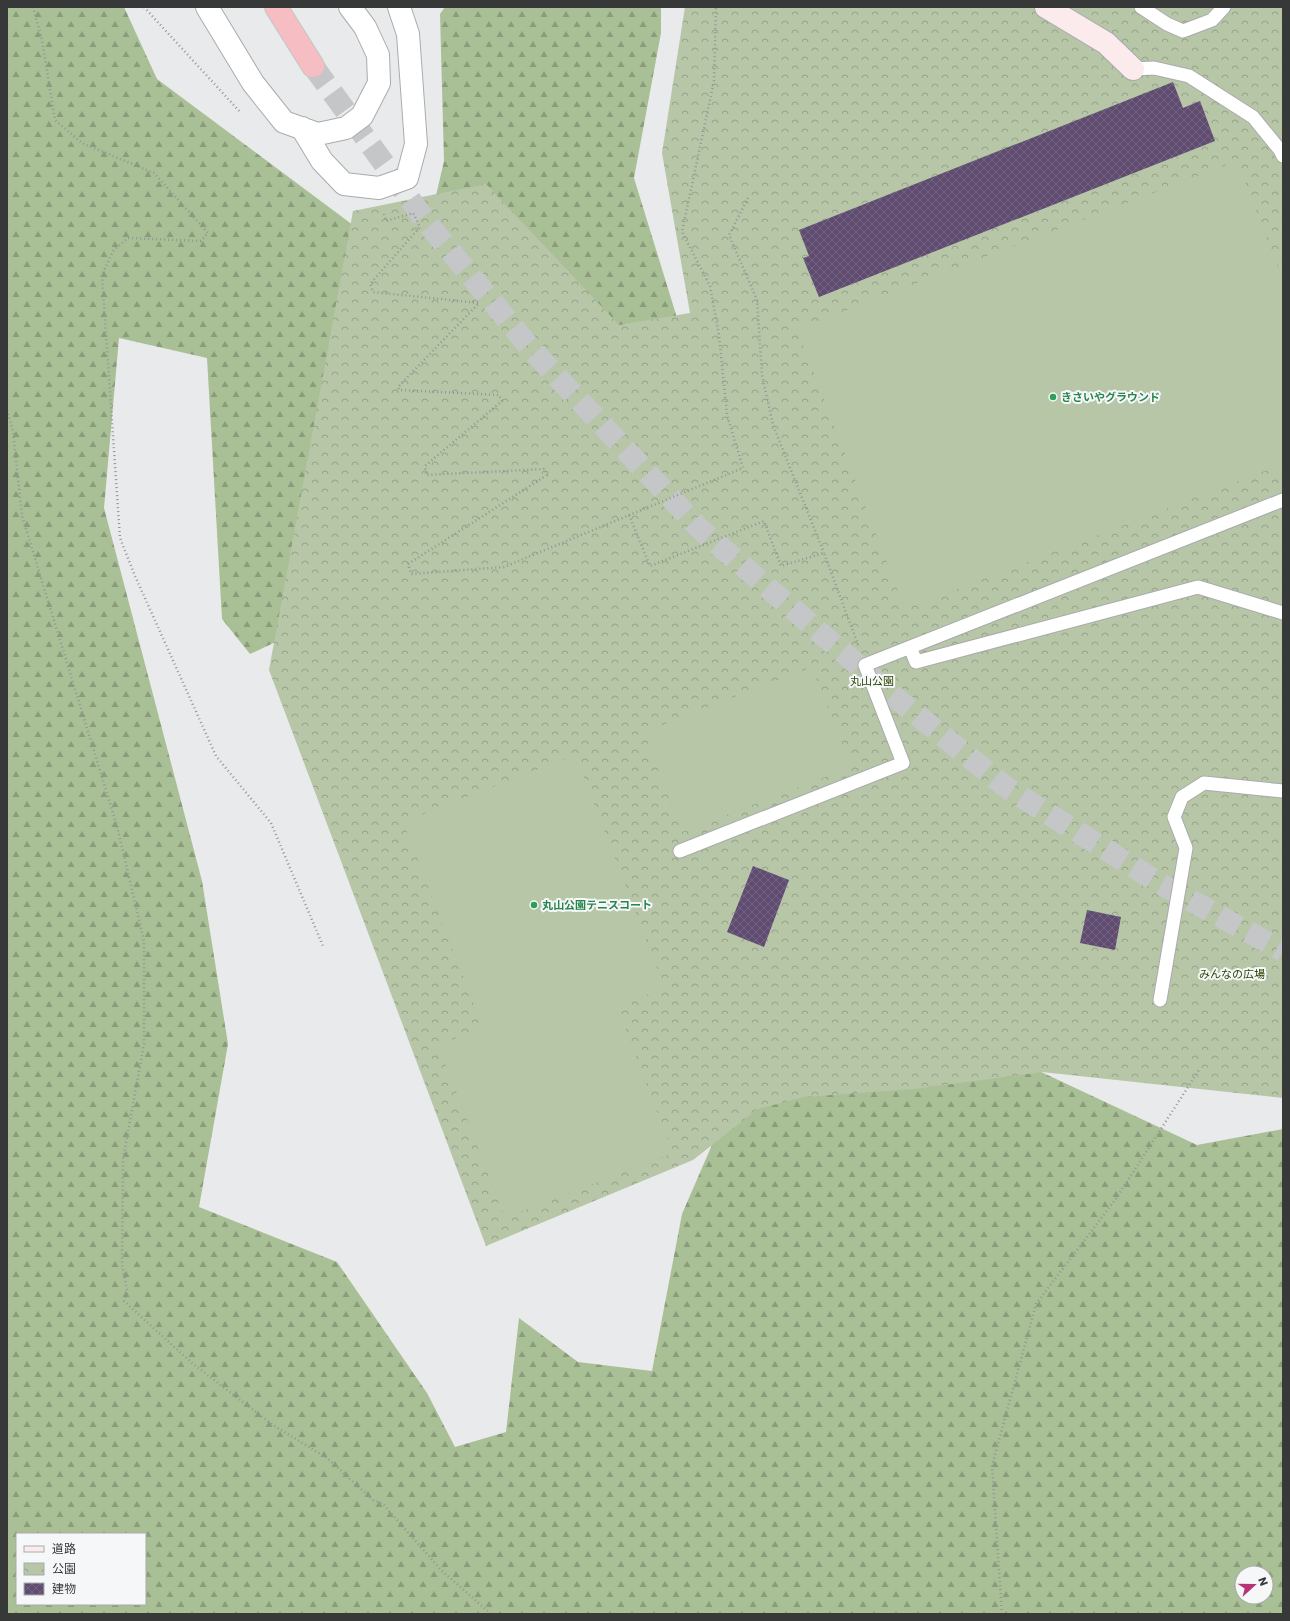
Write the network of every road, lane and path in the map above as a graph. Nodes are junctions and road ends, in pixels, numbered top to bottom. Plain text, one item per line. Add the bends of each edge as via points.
1 (33, 7) edge
2 (207, 7) edge
3 (276, 7) edge
4 (350, 7) edge
5 (399, 7) edge
6 (716, 7) edge
7 (1046, 7) edge
8 (1141, 7) edge
9 (1224, 7) edge
10 (314, 66) tunnel mouth
11 (1133, 69) joint
12 (302, 128) junction
13 (1283, 156) edge
14 (748, 198) dead end
15 (386, 221) dead end
16 (7, 410) edge
17 (1283, 500) edge
18 (629, 515) junction
19 (824, 553) junction
20 (1283, 613) edge
21 (910, 647) junction
22 (865, 665) junction
23 (1283, 791) edge
24 (680, 851) dead end
25 (323, 946) dead end
26 (1160, 1000) dead end
27 (1199, 1070) dead end
28 (491, 1614) edge
29 (1002, 1614) edge

1 - 25 path via 42,40 55,120 82,143 154,174 208,234 201,241 128,238 113,251 102,275 120,538 216,756 271,823
2 - 12 street via 253,83 284,122
3 - 10 highway
4 - 12 street via 365,27 378,56 379,83 362,116 346,128 318,134
5 - 12 street via 408,34 416,144 407,178 379,188 344,184 322,161
6 - 18 path via 714,81 682,232 710,286 719,335 727,415 743,468
7 - 11 street via 1106,43
8 - 9 lane via 1183,31 1212,20
11 - 13 lane via 1154,68 1189,76 1253,117
14 - 19 path via 729,235 757,300 762,375 773,425
15 - 18 path via 413,213 420,227 370,284 373,292 479,303 398,386 399,390 499,395 502,401 425,466 426,475 545,469 547,475 408,564 411,574 504,567
16 - 28 path via 13,431 22,516 117,826 144,941 144,1044 124,1159 122,1264 127,1291 124,1301 193,1364 273,1425 327,1458 373,1500 383,1504 441,1570
17 - 21 lane
18 - 19 path via 650,566 764,521 781,566
19 - 22 path
20 - 21 lane via 1198,587 916,662
21 - 22 lane
22 - 24 lane via 903,763
23 - 26 lane via 1204,783 1182,797 1174,818 1186,848
27 - 29 path via 1115,1200 1036,1304 992,1466

